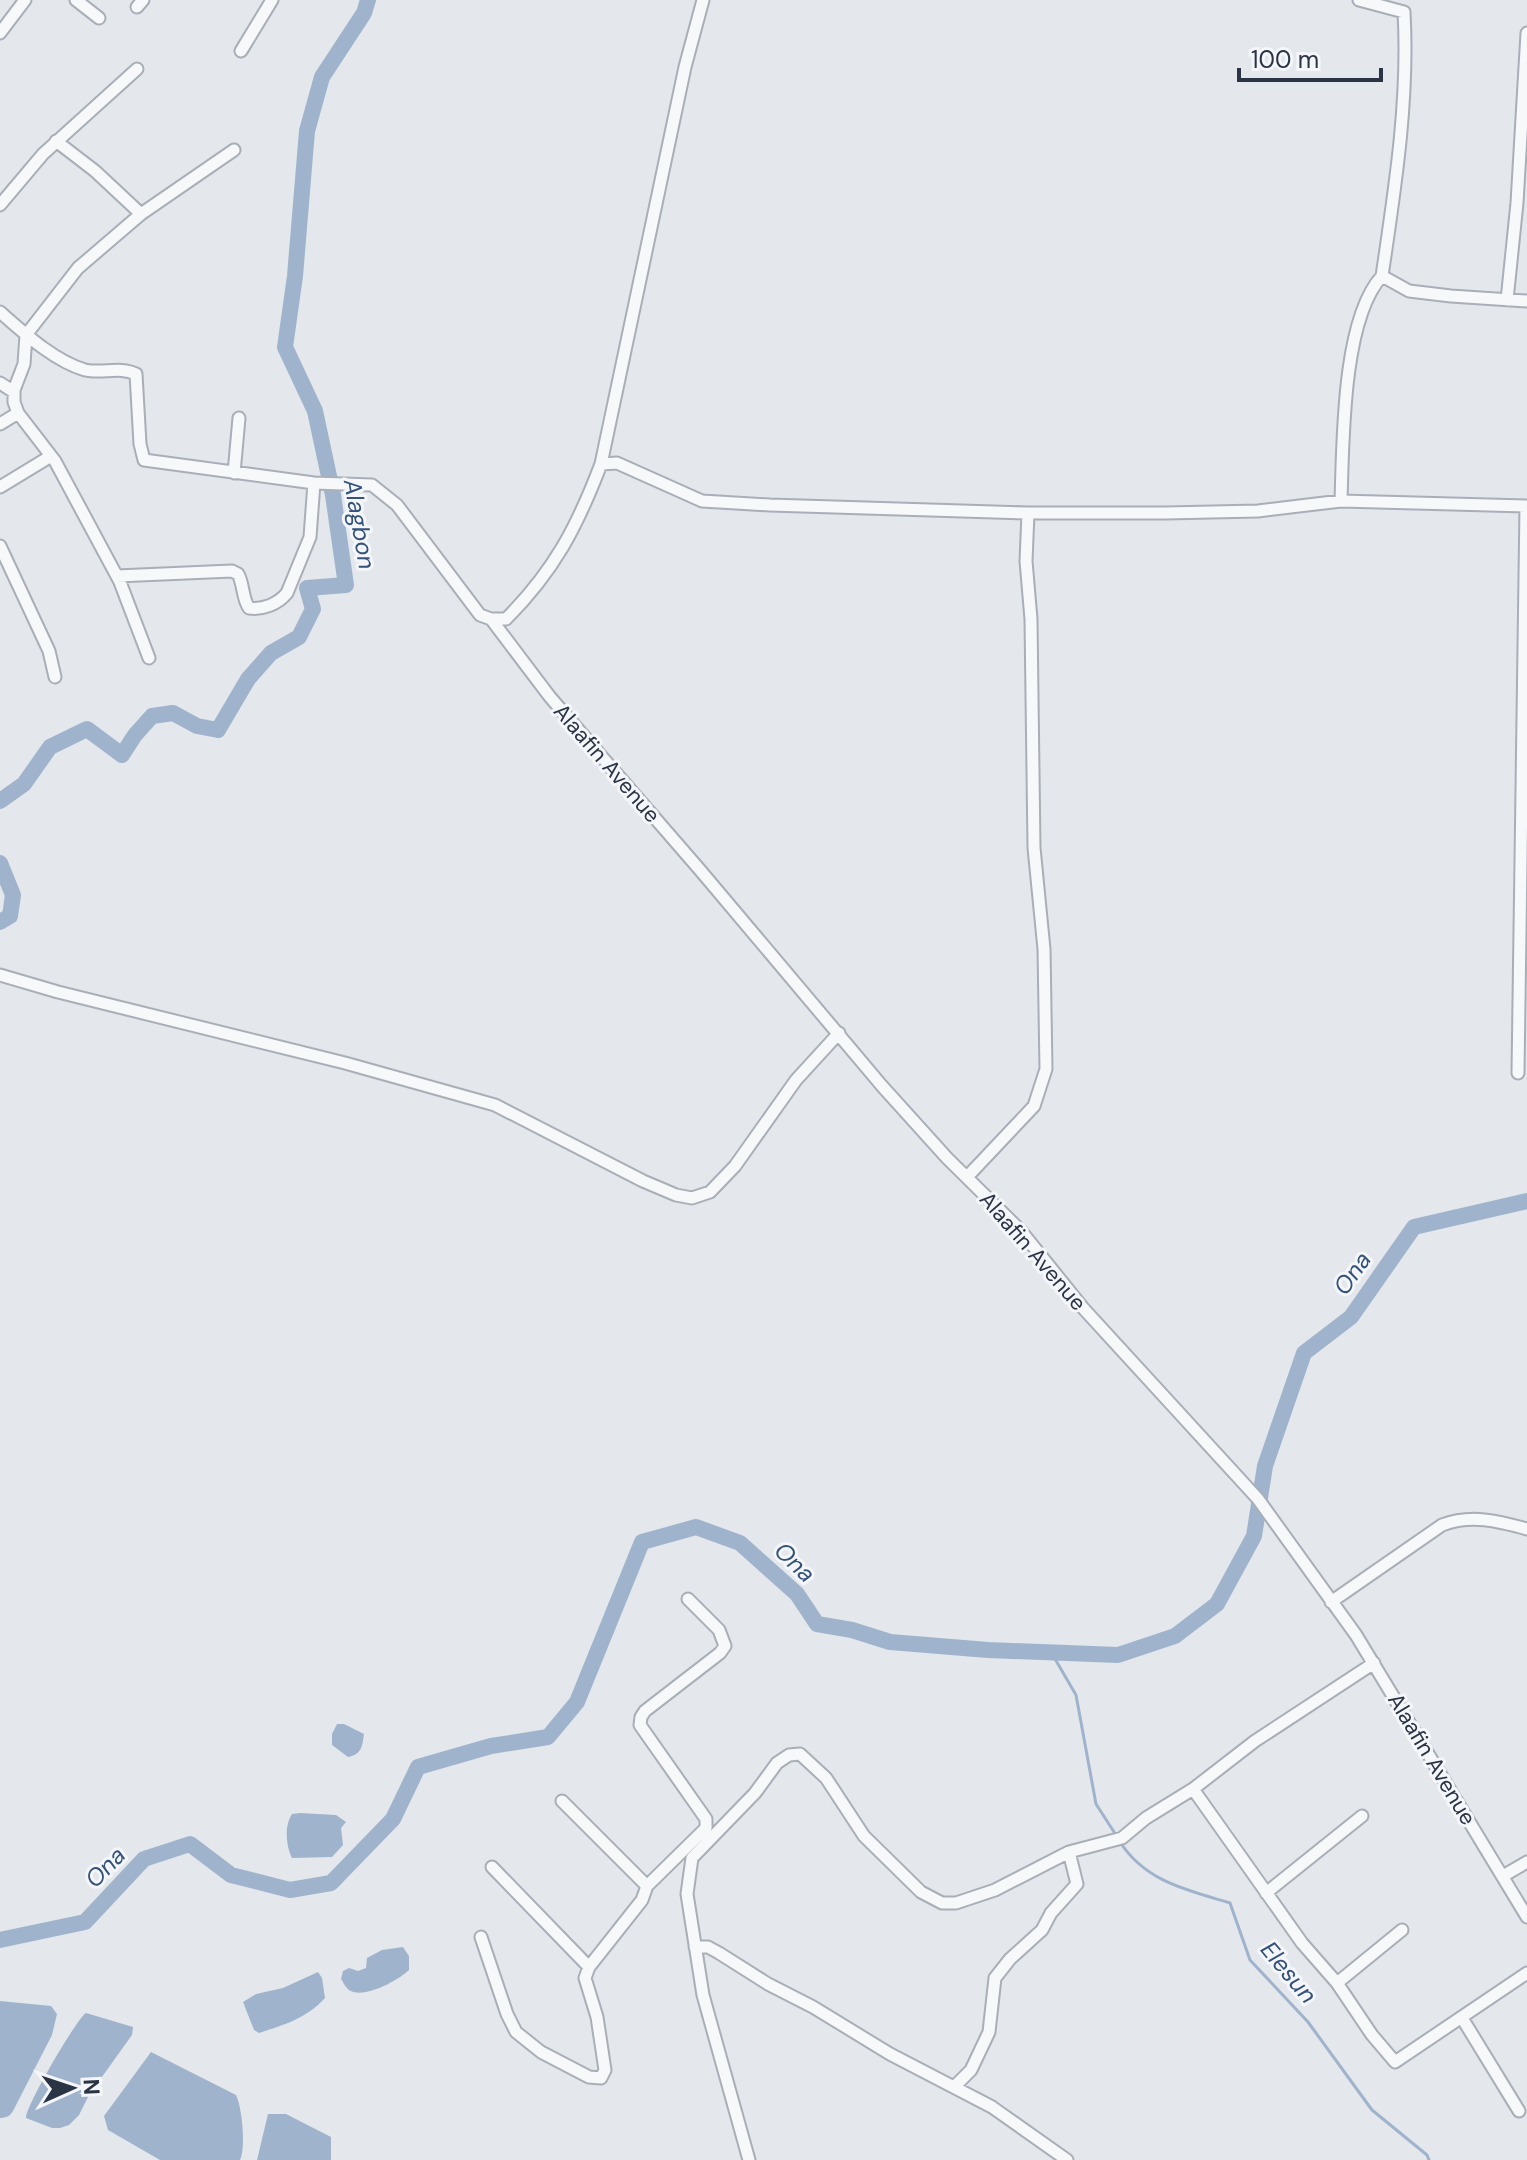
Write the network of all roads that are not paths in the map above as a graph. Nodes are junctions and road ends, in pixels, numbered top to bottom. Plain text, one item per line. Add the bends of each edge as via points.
1 (25, 0) edge
2 (76, 0) edge
3 (272, 0) edge
4 (703, 0) edge
5 (1359, 0) edge
6 (1405, 6) edge
7 (99, 18) dead end
8 (0, 33) edge
9 (1527, 33) edge
10 (241, 51) dead end
11 (137, 69) dead end
12 (56, 141) junction
13 (234, 150) dead end
14 (0, 205) edge
15 (141, 214) junction
16 (1382, 276) junction
17 (1507, 300) junction
18 (1527, 301) edge
19 (0, 312) edge
20 (26, 335) junction
21 (0, 383) edge
22 (14, 392) junction
23 (18, 413) junction
24 (239, 418) dead end
25 (0, 424) edge
26 (51, 456) junction
27 (601, 464) junction
28 (234, 473) junction
29 (318, 483) junction
30 (0, 487) edge
31 (1341, 501) junction
32 (1527, 506) edge
33 (1028, 513) junction
34 (0, 546) edge
35 (117, 576) junction
36 (491, 619) junction
37 (149, 658) dead end
38 (55, 677) dead end
39 (0, 975) edge
40 (839, 1033) junction
41 (1518, 1073) dead end
42 (967, 1177) junction
43 (1527, 1529) edge
44 (688, 1599) dead end
45 (1331, 1602) junction
46 (1374, 1663) junction
47 (1193, 1789) junction
48 (562, 1801) dead end
49 (1362, 1816) dead end
50 (1069, 1852) junction
51 (674, 1857) junction
52 (1527, 1862) edge
53 (492, 1867) dead end
54 (692, 1867) junction
55 (1503, 1876) junction
56 (647, 1886) junction
57 (1266, 1893) junction
58 (1527, 1917) edge
59 (1402, 1930) dead end
60 (481, 1937) dead end
61 (695, 1947) junction
62 (589, 1967) junction
63 (1527, 1973) edge
64 (1337, 1983) junction
65 (1462, 2018) junction
66 (954, 2087) junction
67 (1519, 2111) dead end
68 (749, 2160) edge
69 (1067, 2160) edge

1 - 8 street
2 - 7 street
3 - 10 street
4 - 27 street
5 - 6 street
6 - 16 street via 1405,76
9 - 17 street
11 - 12 street
12 - 14 street
12 - 15 street
13 - 15 street
15 - 20 street via 78,268
16 - 17 street via 1409,291
16 - 31 street via 1372,286 1354,337
17 - 18 street
19 - 20 street
20 - 22 street via 24,364
20 - 28 street, Alaafin Avenue via 87,371 136,374 144,460
21 - 22 street
22 - 23 street
23 - 25 street
23 - 26 street
24 - 28 street
26 - 30 street
26 - 35 street
27 - 33 street via 617,463 702,501
27 - 36 street via 582,516 547,572 506,619
28 - 29 street, Alaafin Avenue
29 - 35 street via 310,537 281,600 249,608 242,581 232,571
29 - 36 street, Alaafin Avenue via 372,485 382,491 472,606
31 - 32 street
31 - 33 street via 1258,511
32 - 41 street
33 - 42 street via 1034,848 1044,949 1046,1069 1034,1106
34 - 38 street via 49,651
35 - 37 street
36 - 40 street, Alaafin Avenue via 550,697
39 - 40 street via 495,1105 643,1181 692,1198 719,1185 796,1080
40 - 42 street, Alaafin Avenue
42 - 45 street, Alaafin Avenue via 1258,1499
43 - 45 street via 1459,1519 1442,1525
44 - 51 street via 719,1630 725,1646 640,1720 641,1730 706,1819 704,1832
45 - 46 street, Alaafin Avenue
46 - 47 street
46 - 55 street, Alaafin Avenue
47 - 50 street via 1116,1840
47 - 57 street
48 - 56 street
49 - 57 street
50 - 54 street via 995,1890 967,1901 942,1903 921,1892 864,1836 826,1778 794,1754 777,1763 692,1858
50 - 66 street via 1077,1884 995,1978 989,2032 971,2070
51 - 54 street
51 - 56 street
52 - 55 street
53 - 62 street
54 - 61 street via 687,1894
55 - 58 street, Alaafin Avenue
56 - 62 street via 642,1900
57 - 64 street
59 - 64 street
60 - 62 street via 516,2032 541,2052 598,2079 605,2070 585,1978
61 - 66 street via 708,1947
61 - 68 street via 703,1995
63 - 65 street
64 - 65 street via 1395,2062
65 - 67 street
66 - 69 street

